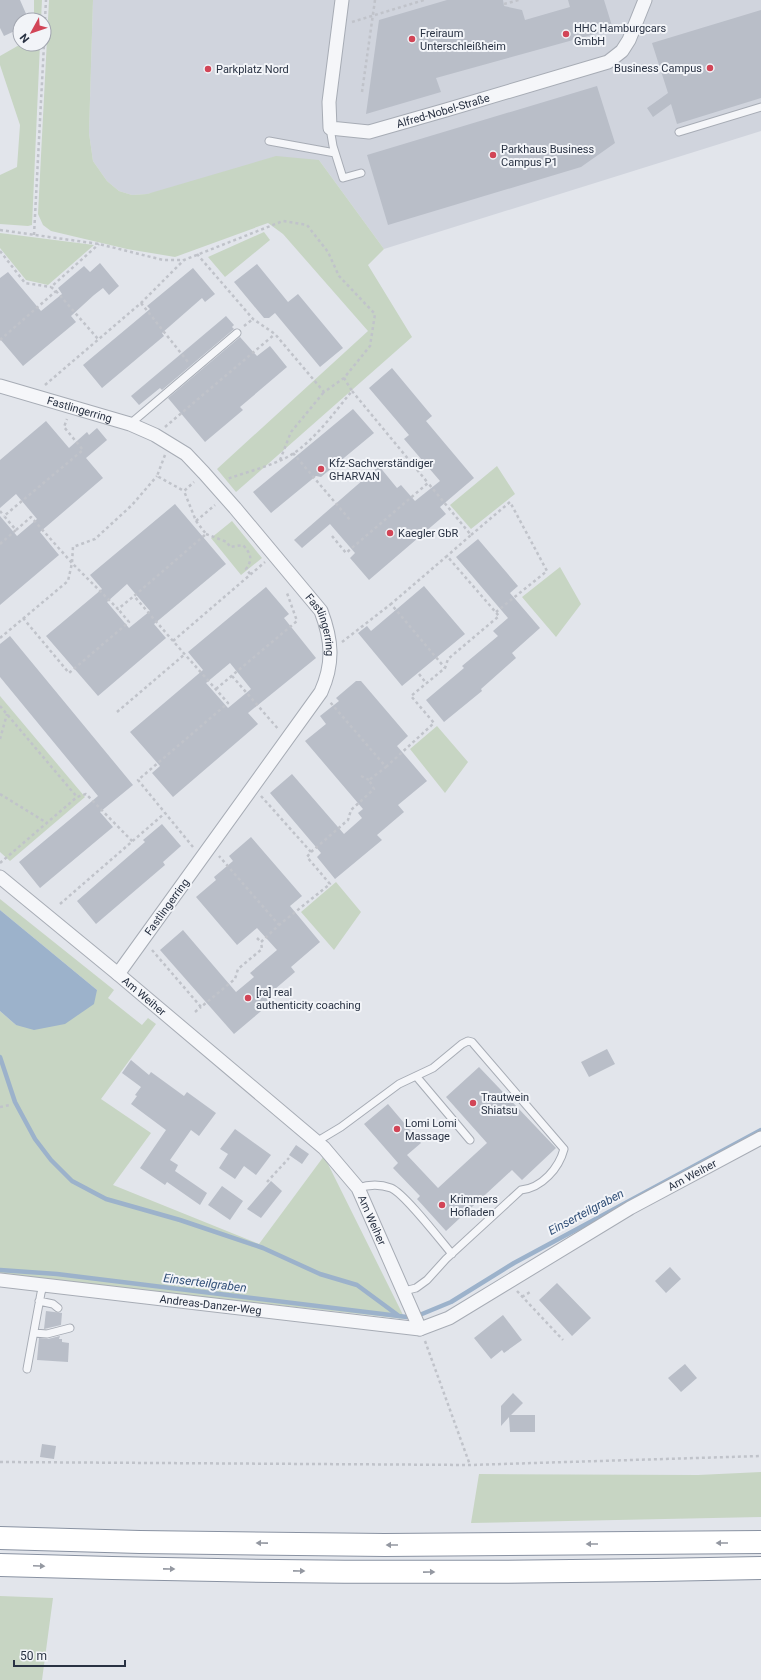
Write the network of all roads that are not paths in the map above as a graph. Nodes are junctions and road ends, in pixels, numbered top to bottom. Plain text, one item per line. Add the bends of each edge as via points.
1 (342, 0) edge
2 (645, 0) edge
3 (761, 107) edge
4 (330, 128) junction
5 (679, 132) dead end
6 (269, 141) dead end
7 (335, 153) junction
8 (361, 174) dead end
9 (237, 333) dead end
10 (0, 386) edge
11 (130, 424) junction
12 (0, 877) edge
13 (118, 974) junction
14 (416, 1076) junction
15 (761, 1138) edge
16 (470, 1140) dead end
17 (316, 1142) junction
18 (358, 1188) junction
19 (452, 1254) junction
20 (0, 1280) edge
21 (44, 1284) junction
22 (404, 1291) junction
23 (39, 1301) junction
24 (58, 1308) dead end
25 (70, 1328) dead end
26 (420, 1330) junction
27 (34, 1333) junction
28 (27, 1369) dead end
29 (0, 1538) edge
30 (761, 1542) edge
31 (0, 1565) edge
32 (761, 1568) edge

1 - 4 street via 329,102
2 - 4 street, Alfred-Nobel-Straße via 629,40 622,51 608,62 369,132
3 - 5 lane
4 - 7 lane
6 - 7 lane
7 - 8 lane via 343,178
9 - 11 lane
10 - 11 street, Fastlingerring
11 - 13 street, Fastlingerring via 155,435 186,454 204,473 321,611 328,631 331,652 328,677 321,692
12 - 13 street, Am Weiher
13 - 17 street, Am Weiher
14 - 16 lane
14 - 17 lane via 399,1084 341,1128
14 - 19 lane via 433,1068 462,1044 472,1042 564,1149 555,1169 544,1180 521,1190
15 - 26 street, Am Weiher via 630,1208 449,1318
17 - 18 street, Am Weiher
18 - 19 lane via 372,1184 393,1188 413,1207
18 - 22 street, Am Weiher
19 - 22 lane via 427,1280 416,1288
20 - 21 street, Andreas-Danzer-Weg
21 - 23 lane
21 - 26 street, Andreas-Danzer-Weg
22 - 26 street, Am Weiher
23 - 24 lane via 53,1304
23 - 27 lane
25 - 27 lane via 48,1334
27 - 28 lane
30 -> 29 highway via 385,1545
31 -> 32 highway via 380,1572

